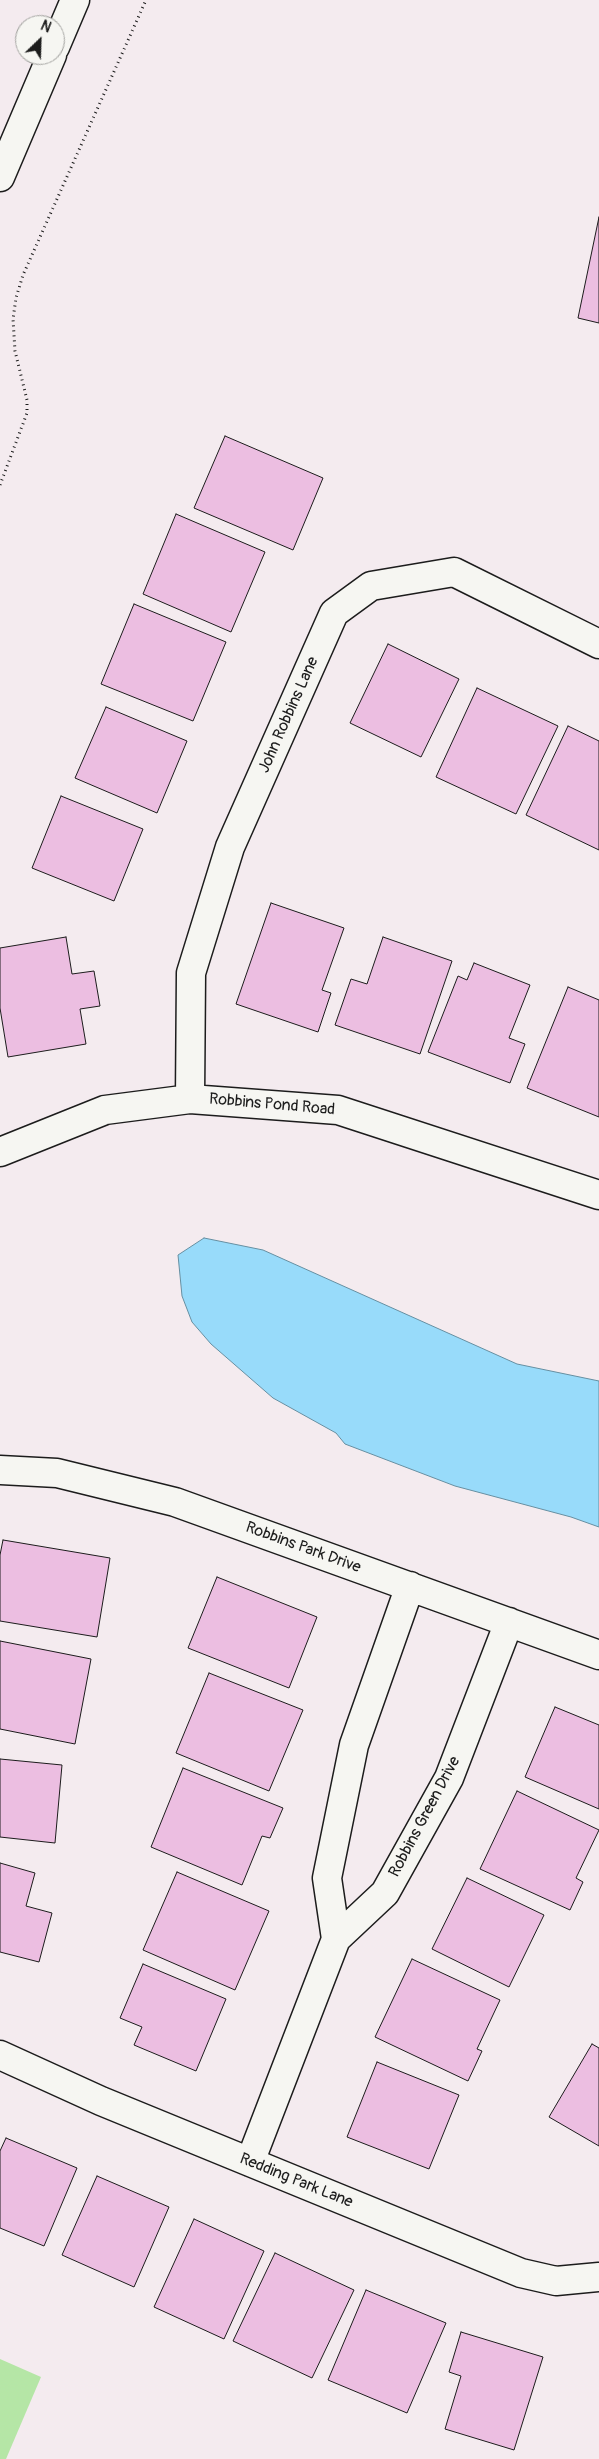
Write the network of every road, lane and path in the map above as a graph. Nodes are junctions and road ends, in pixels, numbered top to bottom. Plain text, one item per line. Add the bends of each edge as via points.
1 (75, 0) edge
2 (146, 0) edge
3 (65, 24) edge
4 (48, 65) edge
5 (0, 177) edge
6 (0, 485) edge
7 (599, 644) edge
8 (190, 1099) junction
9 (0, 1152) edge
10 (599, 1195) edge
11 (0, 1470) edge
12 (410, 1586) junction
13 (509, 1622) junction
14 (599, 1655) edge
15 (336, 1939) junction
16 (0, 2056) edge
17 (250, 2162) junction
18 (599, 2277) edge

1 - 3 street
2 - 6 path via 23,275 16,298 13,319 15,351 27,413
4 - 5 street
7 - 8 street, John Robbins Lane via 454,572 371,586 334,613 230,847 191,973
8 - 9 street, Robbins Pond Road via 105,1110
8 - 10 street, Robbins Pond Road via 338,1110
11 - 12 street, Robbins Park Drive via 57,1473 175,1502
12 - 13 street, Robbins Park Drive
12 - 15 street, Robbins Green Drive via 354,1745 327,1878
13 - 14 street, Robbins Park Drive
13 - 15 street, Robbins Green Drive via 449,1778 385,1893
15 - 17 street, Robbins Green Drive
16 - 17 street, Redding Park Lane
17 - 18 street, Redding Park Lane via 521,2273 556,2281

